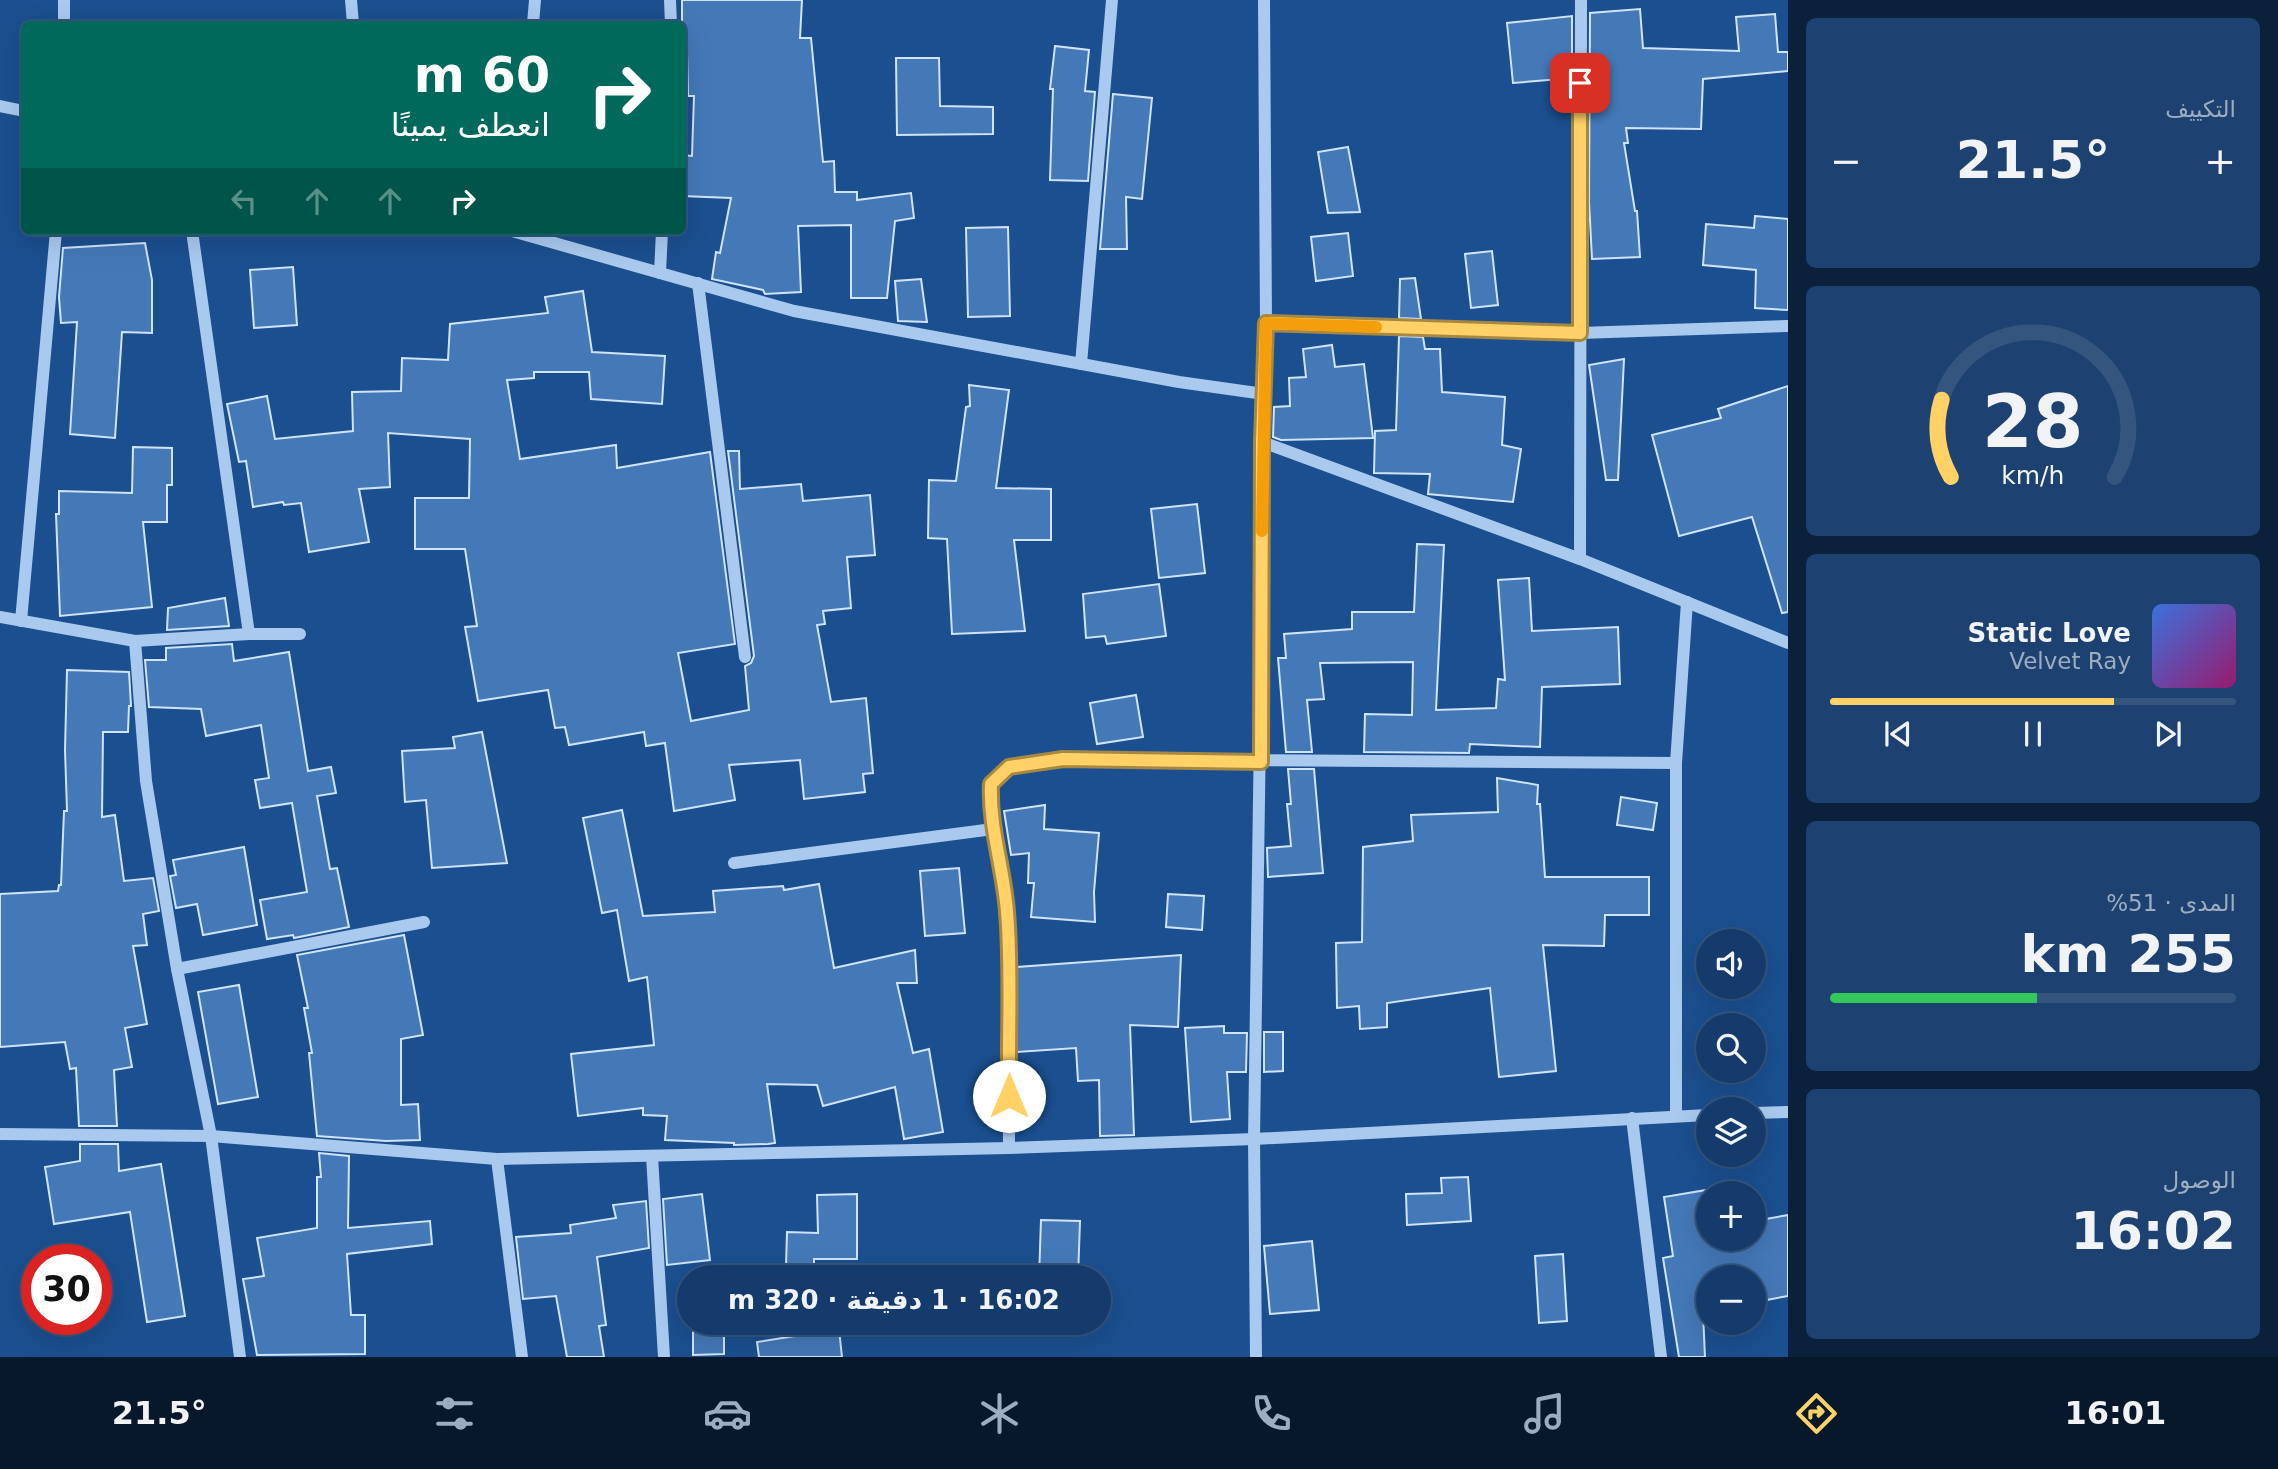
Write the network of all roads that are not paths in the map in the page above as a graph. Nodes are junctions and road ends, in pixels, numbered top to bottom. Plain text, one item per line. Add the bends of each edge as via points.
1 (64, 0) edge
2 (351, 0) edge
3 (535, 0) edge
4 (670, 0) edge
5 (1112, 0) edge
6 (1264, 0) edge
7 (1581, 0) edge
8 (64, 21) edge
9 (353, 21) edge
10 (533, 21) edge
11 (671, 21) edge
12 (0, 106) edge
13 (21, 110) edge
14 (56, 235) edge
15 (193, 235) edge
16 (528, 235) edge
17 (662, 235) edge
18 (660, 273) junction
19 (698, 284) junction
20 (1266, 323) junction
21 (1788, 326) edge
22 (1580, 333) junction
23 (1081, 364) junction
24 (1264, 394) junction
25 (1262, 442) junction
26 (1580, 559) junction
27 (1687, 602) junction
28 (0, 617) edge
29 (21, 621) junction
30 (249, 634) junction
31 (300, 634) dead end
32 (135, 641) junction
33 (1788, 643) edge
34 (745, 657) dead end
35 (1261, 762) junction
36 (1676, 763) junction
37 (993, 829) junction
38 (734, 863) dead end
39 (424, 922) dead end
40 (177, 969) junction
41 (1788, 1112) edge
42 (1766, 1113) edge
43 (1696, 1115) edge
44 (1676, 1116) junction
45 (1632, 1118) junction
46 (0, 1134) edge
47 (211, 1136) junction
48 (1254, 1139) junction
49 (1009, 1148) junction
50 (652, 1156) junction
51 (497, 1159) junction
52 (240, 1357) edge
53 (522, 1357) edge
54 (664, 1357) edge
55 (1256, 1357) edge
56 (1661, 1357) edge

1 - 8 street
2 - 9 street
3 - 10 street
4 - 11 street
5 - 23 street
6 - 20 street
7 - 22 street
12 - 13 street
14 - 29 street
15 - 30 street
16 - 18 street
17 - 18 street
18 - 19 street
19 - 23 street via 794,311
19 - 34 street
20 - 22 street
20 - 24 street
21 - 22 street
22 - 26 street
23 - 24 street
24 - 25 street
25 - 26 street
25 - 35 street
26 - 27 street
27 - 33 street
27 - 36 street
28 - 29 street
29 - 32 street
30 - 31 street
30 - 32 street
32 - 40 street via 146,781
35 - 36 street
35 - 37 street via 1063,759 1009,767 991,784
35 - 48 street
36 - 44 street
37 - 38 street
37 - 49 street via 1007,912
39 - 40 street
40 - 47 street
41 - 42 street
43 - 44 street
44 - 45 street
45 - 48 street
45 - 56 street
46 - 47 street
47 - 51 street
47 - 52 street
48 - 49 street
48 - 55 street
49 - 50 street
50 - 51 street
50 - 54 street
51 - 53 street

